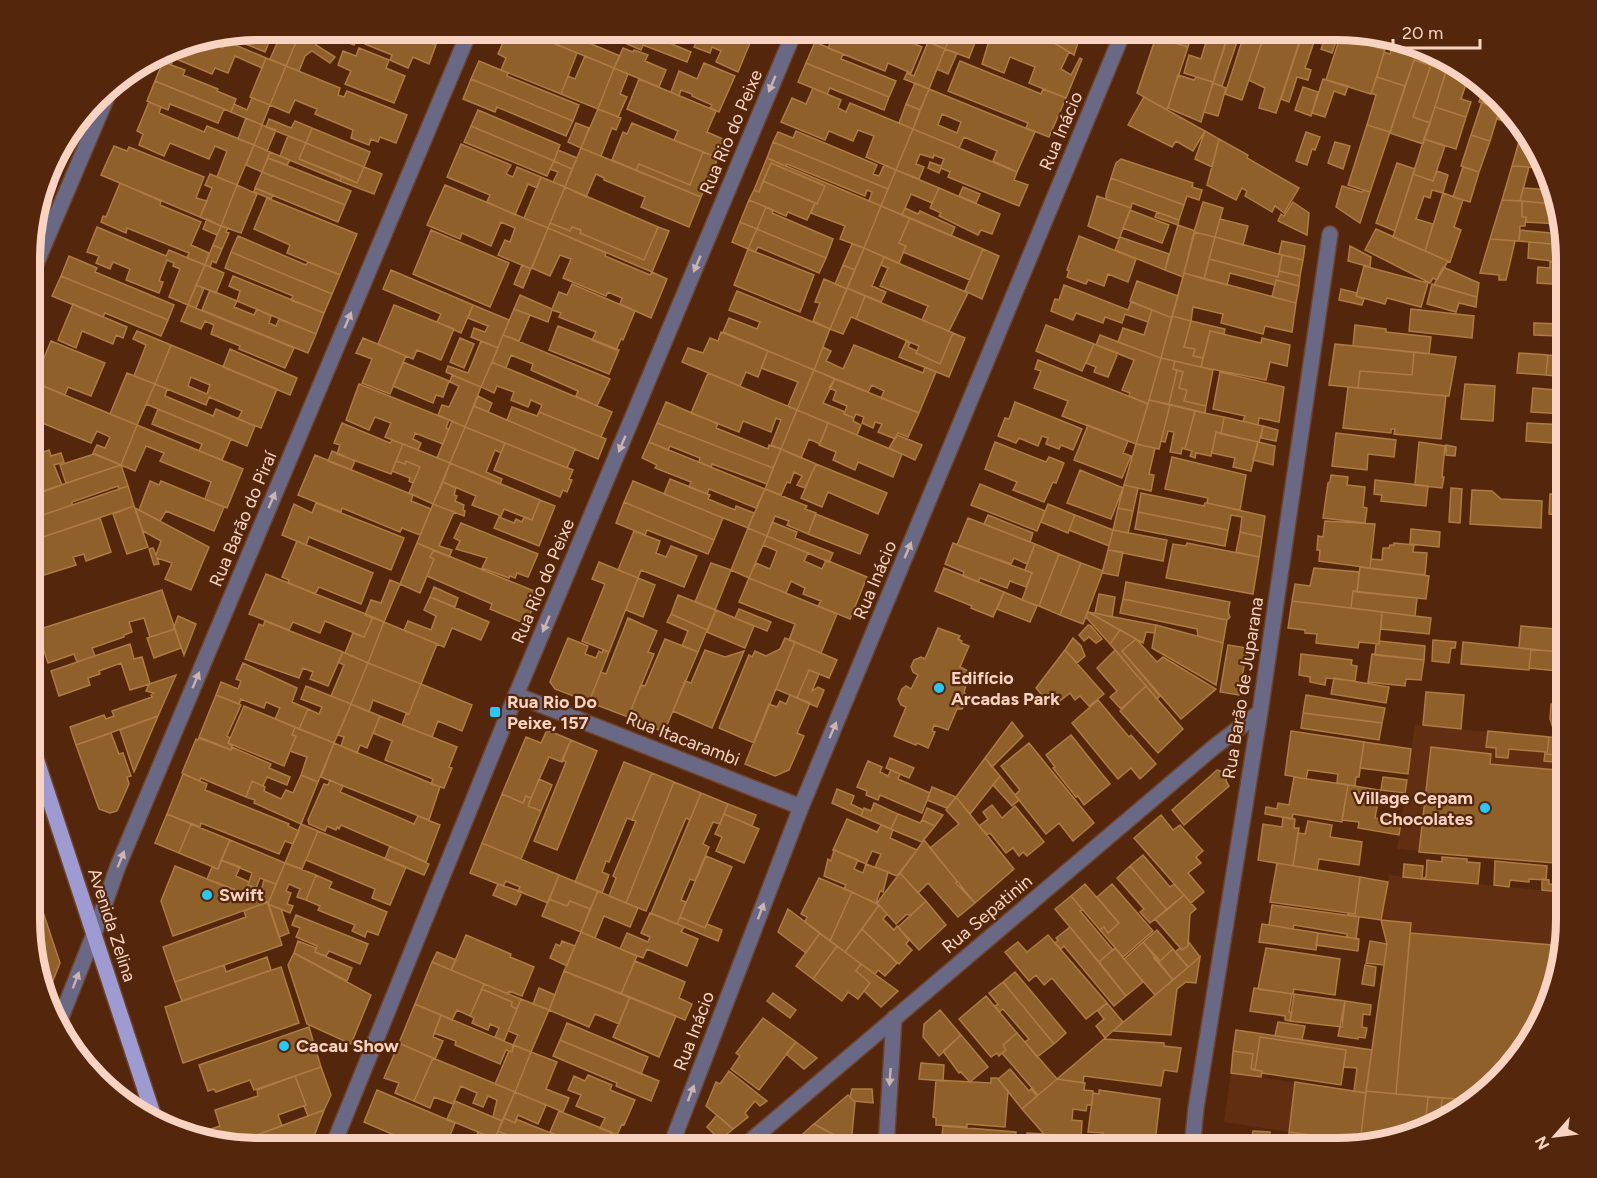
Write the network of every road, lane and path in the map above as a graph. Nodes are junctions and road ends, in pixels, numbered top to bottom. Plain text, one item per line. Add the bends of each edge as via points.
1 (466, 40) edge
2 (791, 40) edge
3 (1120, 40) edge
4 (102, 108) edge
5 (1330, 234) dead end
6 (40, 253) edge
7 (516, 695) junction
8 (1260, 712) junction
9 (40, 770) edge
10 (801, 807) junction
11 (94, 934) junction
12 (62, 1014) edge
13 (894, 1018) junction
14 (151, 1109) edge
15 (336, 1138) edge
16 (674, 1138) edge
17 (754, 1138) edge
18 (887, 1138) edge
19 (1193, 1138) edge

11 -> 1 street, Rua Barão do Piraí via 118,866
2 -> 7 street, Rua Rio do Peixe
10 -> 3 street, Rua Inácio
4 - 6 street
5 - 8 street, Rua Barão de Juparana
7 - 10 street, Rua Itacarambi
7 - 15 street, Rua Rio do Peixe
8 - 13 street, Rua Sepatinin
8 - 19 street, Rua Barão de Juparana
9 - 11 main road, Avenida Zelina
16 -> 10 street, Rua Inácio
12 -> 11 street, Rua Barão do Piraí
11 - 14 main road, Avenida Zelina
13 - 17 street, Rua Sepatinin
13 -> 18 street

